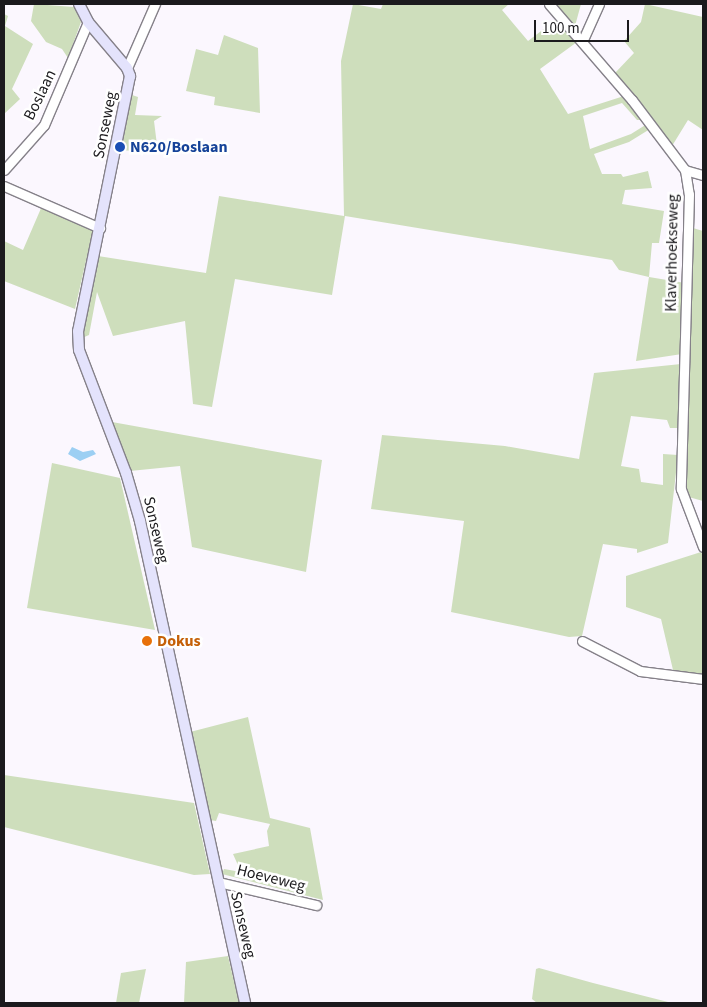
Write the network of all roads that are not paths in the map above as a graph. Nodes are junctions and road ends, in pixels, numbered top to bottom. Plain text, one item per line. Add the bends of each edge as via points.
1 (80, 4) edge
2 (155, 4) edge
3 (549, 4) edge
4 (599, 4) edge
5 (88, 22) junction
6 (582, 42) junction
7 (127, 68) junction
8 (4, 170) edge
9 (685, 170) junction
10 (703, 175) edge
11 (4, 186) edge
12 (100, 228) junction
13 (703, 547) edge
14 (582, 641) dead end
15 (703, 679) edge
16 (218, 882) junction
17 (316, 905) dead end
18 (245, 1003) edge

1 - 5 main road
2 - 7 street, Sonseweg
3 - 6 street, Klaverhoekseweg
4 - 6 street
5 - 7 main road
5 - 8 street, Boslaan via 44,125
6 - 9 street, Klaverhoekseweg
7 - 12 main road, Sonseweg via 130,76
9 - 10 street
9 - 13 street, Klaverhoekseweg via 689,194 681,495
11 - 12 street
12 - 16 main road, Sonseweg via 78,331 79,350 126,473 140,521
14 - 15 street via 640,671
16 - 17 street, Hoeveweg
16 - 18 main road, Sonseweg

